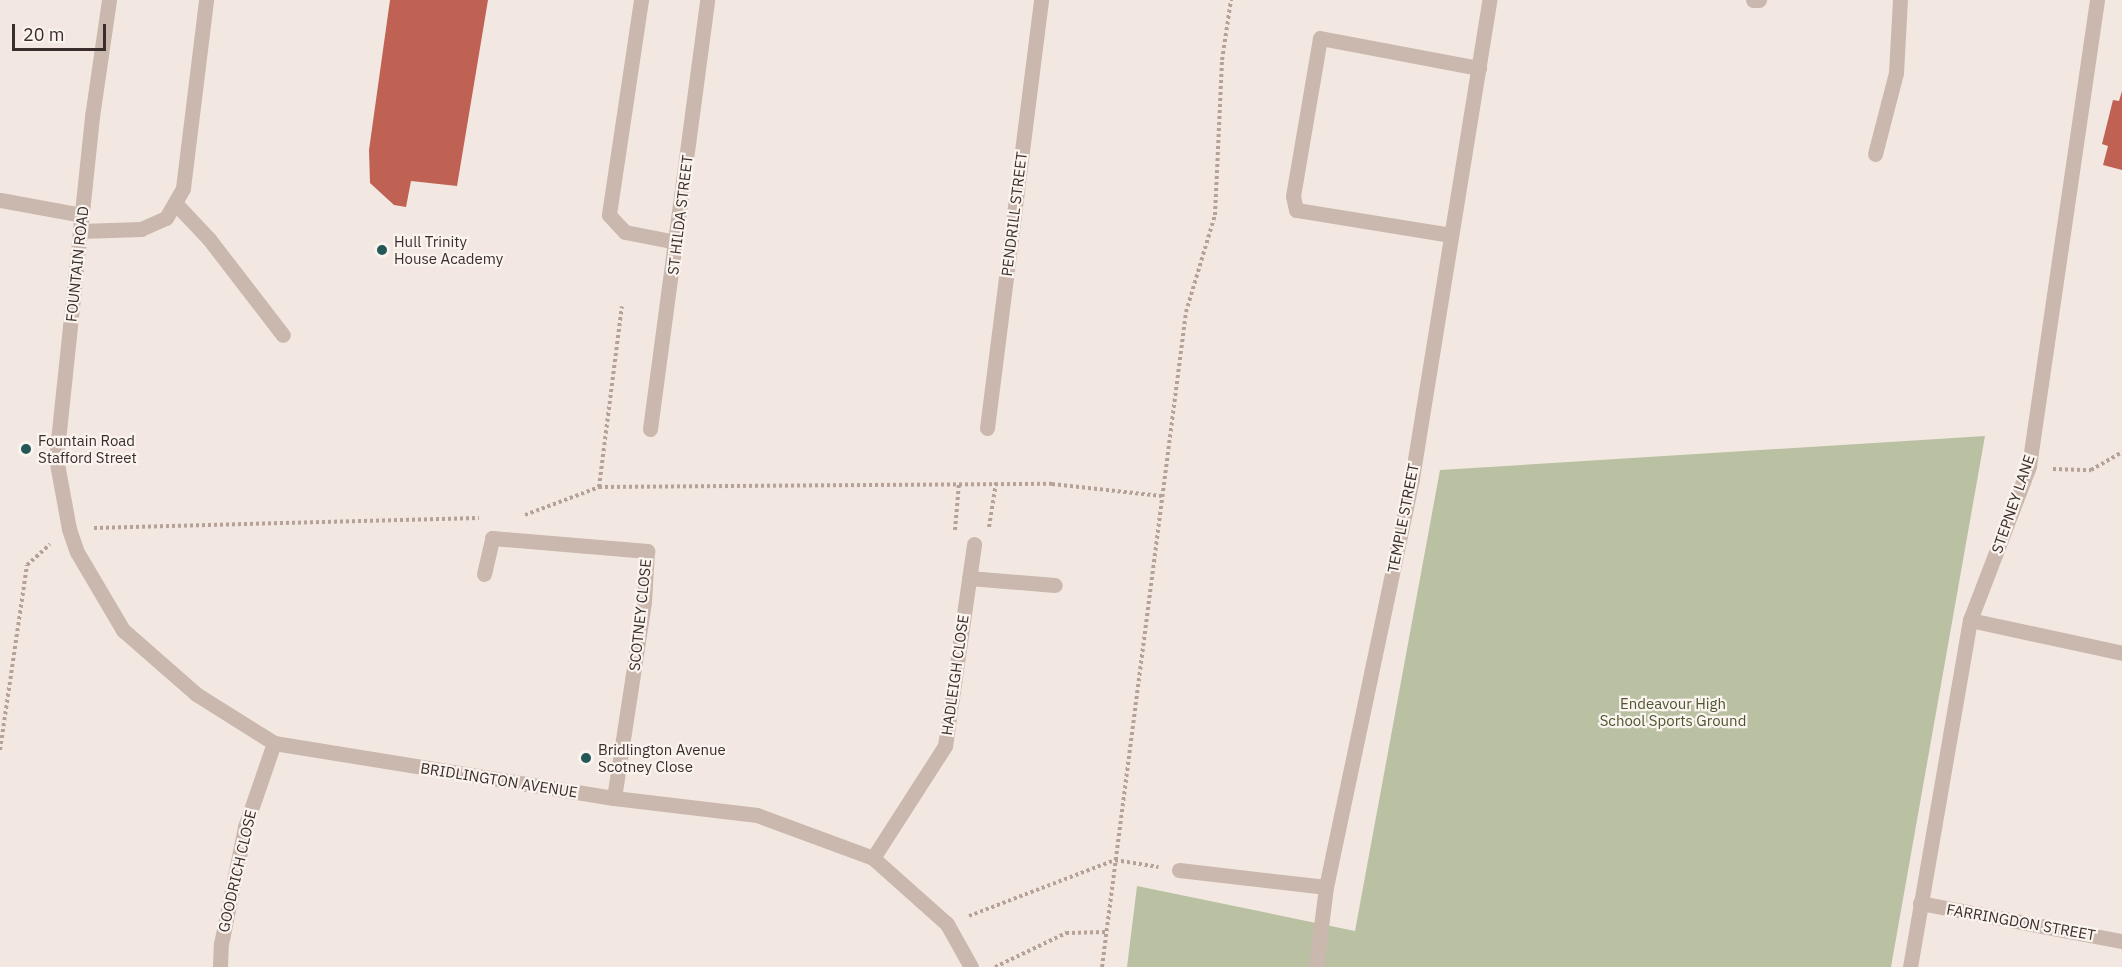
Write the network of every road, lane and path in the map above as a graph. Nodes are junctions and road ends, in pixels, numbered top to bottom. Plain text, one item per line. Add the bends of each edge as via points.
1 (109, 0) edge
2 (206, 0) edge
3 (641, 0) edge
4 (706, 0) edge
5 (1041, 0) edge
6 (1231, 0) edge
7 (1489, 0) edge
8 (1753, 0) edge
9 (1759, 0) edge
10 (1900, 0) edge
11 (2097, 0) edge
12 (1479, 68) junction
13 (1875, 154) dead end
14 (0, 200) edge
15 (175, 203) junction
16 (82, 216) junction
17 (81, 231) junction
18 (1451, 235) junction
19 (676, 242) junction
20 (622, 306) dead end
21 (283, 335) dead end
22 (987, 428) dead end
23 (650, 429) dead end
24 (2122, 452) edge
25 (2030, 466) junction
26 (959, 483) junction
27 (996, 483) junction
28 (599, 487) junction
29 (1161, 496) junction
30 (523, 516) dead end
31 (488, 518) dead end
32 (69, 529) junction
33 (974, 544) junction
34 (484, 573) dead end
35 (969, 578) junction
36 (1055, 585) dead end
37 (1970, 620) junction
38 (2122, 653) edge
39 (274, 743) junction
40 (0, 750) edge
41 (614, 798) junction
42 (873, 858) junction
43 (1115, 860) junction
44 (1179, 870) joint
45 (1326, 887) junction
46 (1920, 903) junction
47 (947, 924) junction
48 (1107, 932) junction
49 (2122, 940) edge
50 (220, 967) edge
51 (971, 967) edge
52 (995, 967) edge
53 (1102, 967) edge
54 (1316, 967) edge
55 (1910, 967) edge

1 - 16 street, FOUNTAIN ROAD
2 - 15 street via 183,188
3 - 19 street via 609,215 625,232
4 - 19 street, ST HILDA STREET
5 - 22 street, PENDRILL STREET
6 - 29 path via 1221,60 1215,215 1186,312
7 - 12 street, TEMPLE STREET
8 - 9 street
10 - 13 street via 1896,73
11 - 25 street, STEPNEY LANE
12 - 18 street, TEMPLE STREET
12 - 18 street via 1320,38 1293,196 1296,210
14 - 16 street
15 - 17 street via 166,218 141,229
15 - 21 street via 209,239
16 - 17 street, FOUNTAIN ROAD
17 - 32 street, FOUNTAIN ROAD via 56,458
18 - 45 street, TEMPLE STREET via 1412,478
19 - 23 street, ST HILDA STREET
20 - 28 path
24 - 25 path via 2091,470
25 - 37 street, STEPNEY LANE
26 - 27 path
26 - 28 path
26 - 33 path via 954,529
27 - 29 path via 1052,484
27 - 33 path via 989,531
28 - 30 path
29 - 43 path
31 - 32 path
32 - 39 street, BRIDLINGTON AVENUE via 77,552 123,630 196,694
32 - 40 path via 27,565
33 - 35 street, HADLEIGH CLOSE
34 - 41 street, SCOTNEY CLOSE via 492,538 647,551 644,602
35 - 36 street
35 - 42 street, HADLEIGH CLOSE via 945,746
37 - 38 street
37 - 46 street, STEPNEY LANE
39 - 41 street, BRIDLINGTON AVENUE
39 - 50 street, GOODRICH CLOSE via 245,827 221,944
41 - 42 street, BRIDLINGTON AVENUE via 758,815
42 - 47 street, BRIDLINGTON AVENUE
43 - 44 path
43 - 47 path
43 - 48 path
44 - 45 street
45 - 54 street, TEMPLE STREET
46 - 49 street, FARRINGDON STREET
46 - 55 street, STEPNEY LANE
47 - 51 street, BRIDLINGTON AVENUE
48 - 52 path via 1066,933
48 - 53 path

